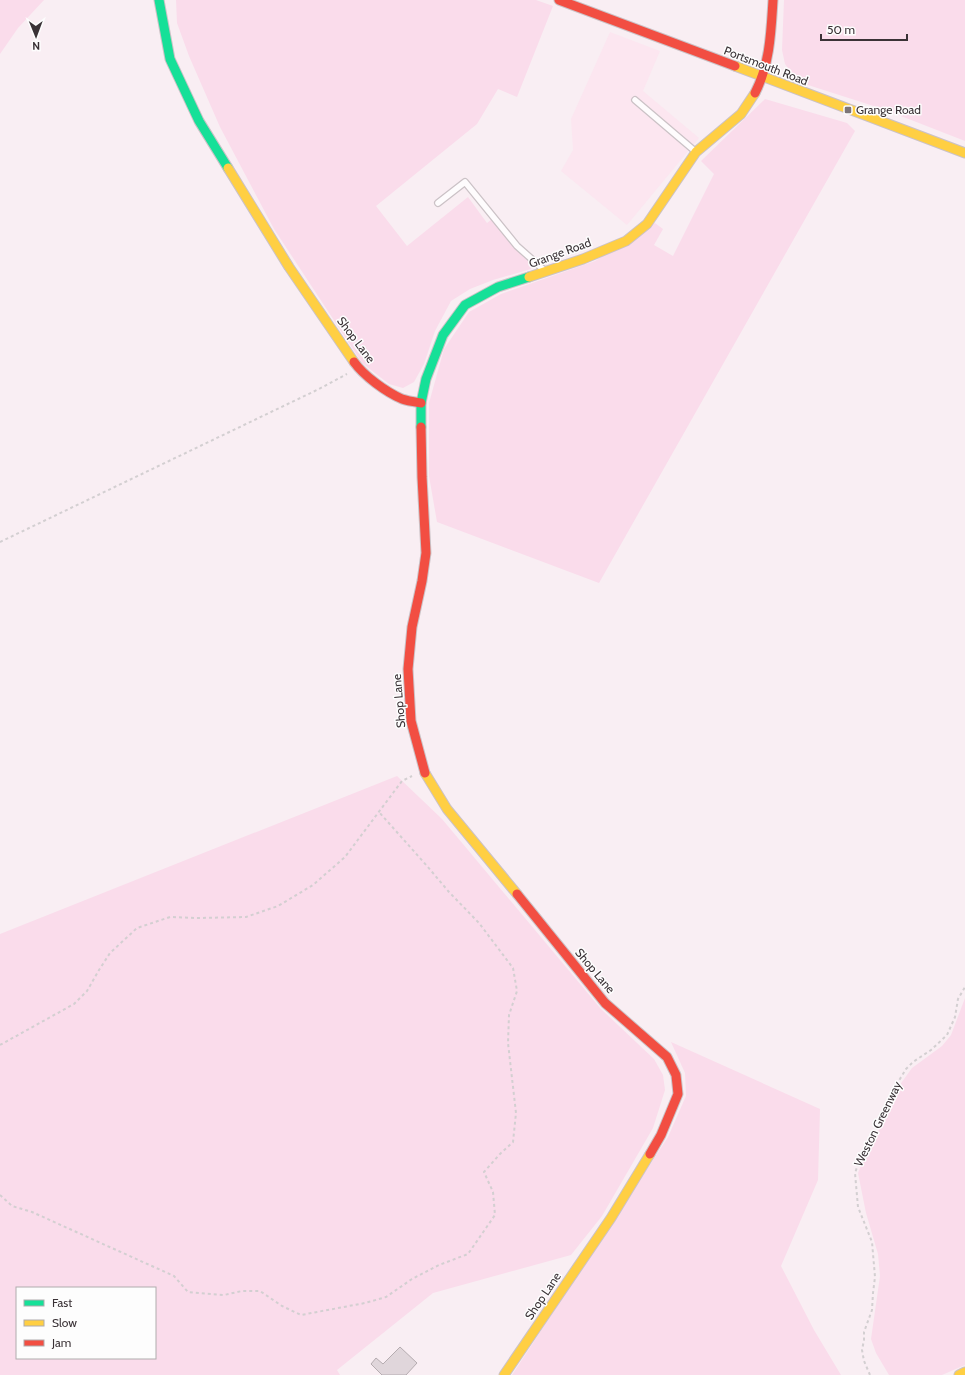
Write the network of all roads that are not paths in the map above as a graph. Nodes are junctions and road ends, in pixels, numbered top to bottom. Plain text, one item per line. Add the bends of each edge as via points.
1 (159, 0) edge
2 (559, 0) edge
3 (773, 0) edge
4 (762, 77) junction
5 (635, 100) dead end
6 (696, 152) junction
7 (965, 153) edge
8 (438, 203) dead end
9 (545, 272) junction
10 (421, 403) junction
11 (965, 1372) edge
12 (504, 1375) edge
13 (959, 1375) edge

1 - 10 street, Shop Lane via 170,59 199,121 289,267 358,368 385,390 403,399
2 - 4 street, Portsmouth Road
3 - 4 street, Grange Road via 770,48
4 - 6 street, Grange Road via 756,92 741,114
4 - 7 street, Portsmouth Road
5 - 6 lane
6 - 9 street, Grange Road via 661,205 646,224 626,241
8 - 9 lane via 466,182 517,246
9 - 10 street, Grange Road via 498,287 465,306 443,335 426,379
10 - 12 street, Shop Lane via 426,553 412,627 408,669 411,721 424,771 447,809 606,1003 666,1057 676,1075 678,1094 661,1135 611,1218
11 - 13 street

